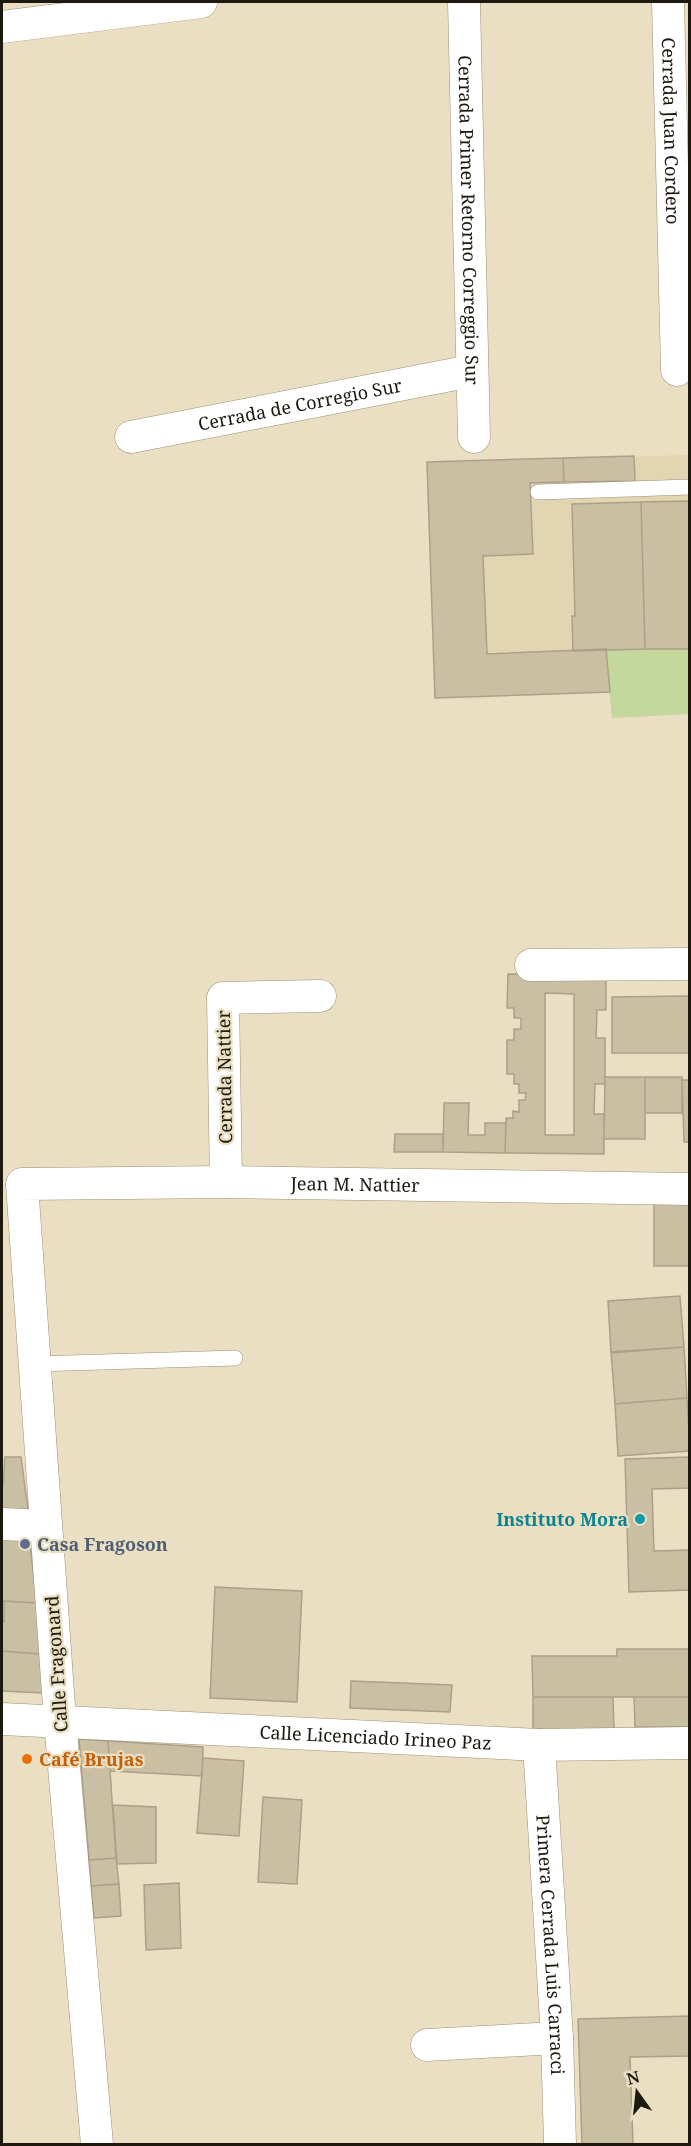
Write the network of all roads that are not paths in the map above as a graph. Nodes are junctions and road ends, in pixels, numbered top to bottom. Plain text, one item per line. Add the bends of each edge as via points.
1 (201, 2) edge
2 (464, 2) edge
3 (668, 2) edge
4 (62, 10) edge
5 (2, 27) edge
6 (677, 370) dead end
7 (471, 371) junction
8 (131, 437) dead end
9 (474, 437) dead end
10 (690, 487) edge
11 (538, 492) dead end
12 (690, 964) edge
13 (531, 965) dead end
14 (320, 996) dead end
15 (226, 1182) junction
16 (22, 1184) joint
17 (690, 1189) edge
18 (236, 1358) dead end
19 (35, 1364) junction
20 (2, 1524) edge
21 (46, 1526) junction
22 (2, 1719) edge
23 (60, 1721) junction
24 (690, 1743) edge
25 (539, 1745) junction
26 (557, 2038) junction
27 (427, 2045) dead end
28 (97, 2145) edge
29 (560, 2145) edge

1 - 4 street
2 - 7 street, Cerrada Primer Retorno Correggio Sur
3 - 6 street, Cerrada Juan Cordero
4 - 5 street
7 - 8 street, Cerrada de Corregio Sur
7 - 9 street, Cerrada Primer Retorno Correggio Sur
10 - 11 lane
12 - 13 street
14 - 15 street, Cerrada Nattier via 223,998
15 - 16 street, Jean M. Nattier
15 - 17 street, Jean M. Nattier
16 - 19 street, Calle Fragonard
18 - 19 lane
19 - 21 street, Calle Fragonard
20 - 21 street
21 - 23 street, Calle Fragonard
22 - 23 street, Calle Licenciado Irineo Paz
23 - 25 street, Calle Licenciado Irineo Paz
23 - 28 street, Calle Fragonard
24 - 25 street, Calle Licenciado Irineo Paz
25 - 26 street, Primera Cerrada Luis Carracci
26 - 27 street
26 - 29 street, Primera Cerrada Luis Carracci

